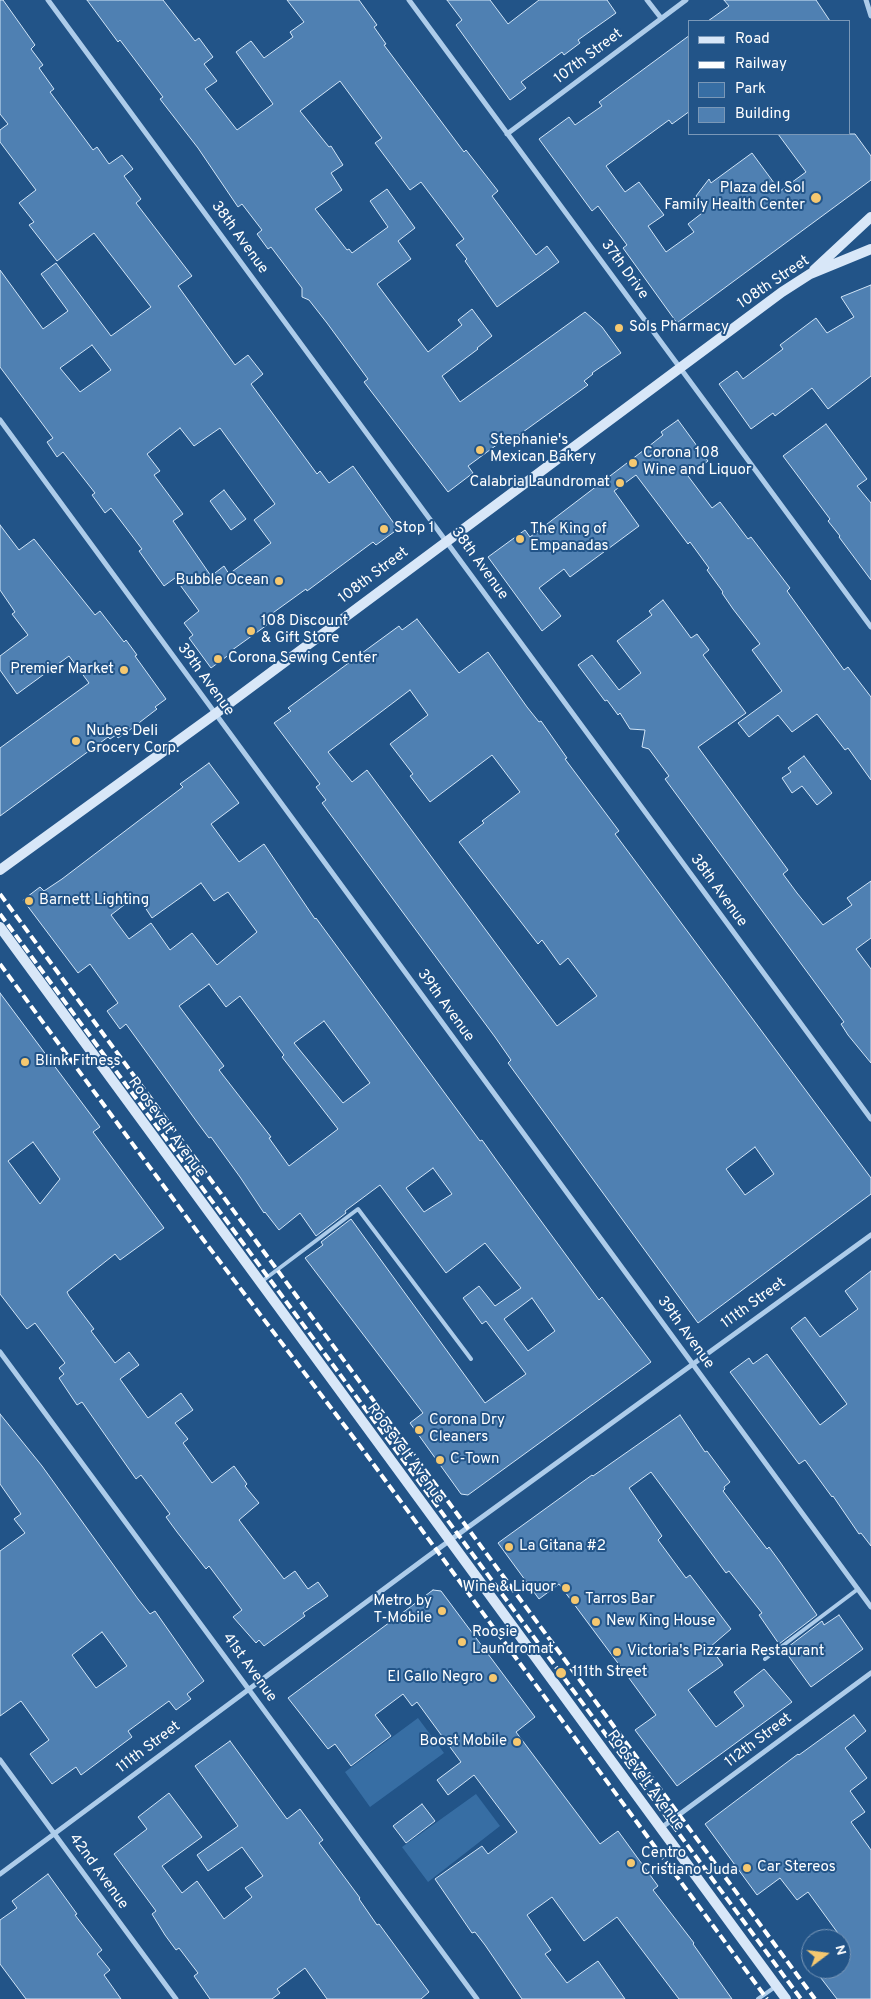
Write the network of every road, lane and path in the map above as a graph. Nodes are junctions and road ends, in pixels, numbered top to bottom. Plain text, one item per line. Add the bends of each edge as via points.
1 (48, 0) edge
2 (409, 0) edge
3 (647, 0) edge
4 (686, 0) edge
5 (866, 0) edge
6 (871, 16) edge
7 (661, 18) junction
8 (508, 134) junction
9 (871, 217) edge
10 (871, 248) edge
11 (810, 274) junction
12 (681, 369) junction
13 (0, 420) edge
14 (446, 541) junction
15 (871, 627) edge
16 (215, 714) junction
17 (0, 870) edge
18 (0, 927) edge
19 (871, 1119) edge
20 (871, 1235) edge
21 (261, 1282) junction
22 (0, 1352) edge
23 (471, 1359) dead end
24 (693, 1364) junction
25 (450, 1540) junction
26 (858, 1589) junction
27 (871, 1607) edge
28 (765, 1658) dead end
29 (871, 1673) edge
30 (249, 1690) junction
31 (0, 1760) edge
32 (661, 1828) junction
33 (54, 1834) junction
34 (0, 1874) edge
35 (777, 1986) junction
36 (176, 1999) edge
37 (477, 1999) edge
38 (758, 1999) edge
39 (786, 1999) edge

1 - 14 street, 38th Avenue
2 - 8 street, 37th Drive
3 - 7 street
4 - 7 street, 107th Street
5 - 6 street
7 - 8 street, 107th Street
8 - 12 street, 37th Drive
9 - 11 main road
10 - 11 main road, 108th Street
11 - 12 main road, 108th Street
12 - 14 main road, 108th Street
12 - 15 street, 37th Drive
13 - 16 street, 39th Avenue
14 - 16 main road, 108th Street
14 - 19 street, 38th Avenue
16 - 17 main road, 108th Street
16 - 24 street, 39th Avenue
18 - 21 main road, Roosevelt Avenue
20 - 24 street, 111th Street
21 - 23 lane via 358,1209
21 - 25 main road, Roosevelt Avenue
22 - 30 street, 41st Avenue
24 - 25 street, 111th Street
24 - 26 street, 39th Avenue
25 - 30 street, 111th Street
25 - 32 main road, Roosevelt Avenue
26 - 27 street, 39th Avenue
26 - 28 lane
29 - 32 street, 112th Street
30 - 33 street, 111th Street
30 - 37 street, 41st Avenue
31 - 33 street, 42nd Avenue
32 - 35 main road, Roosevelt Avenue
33 - 34 street, 111th Street
33 - 36 street, 42nd Avenue
35 - 38 lane
35 - 39 main road, Roosevelt Avenue

